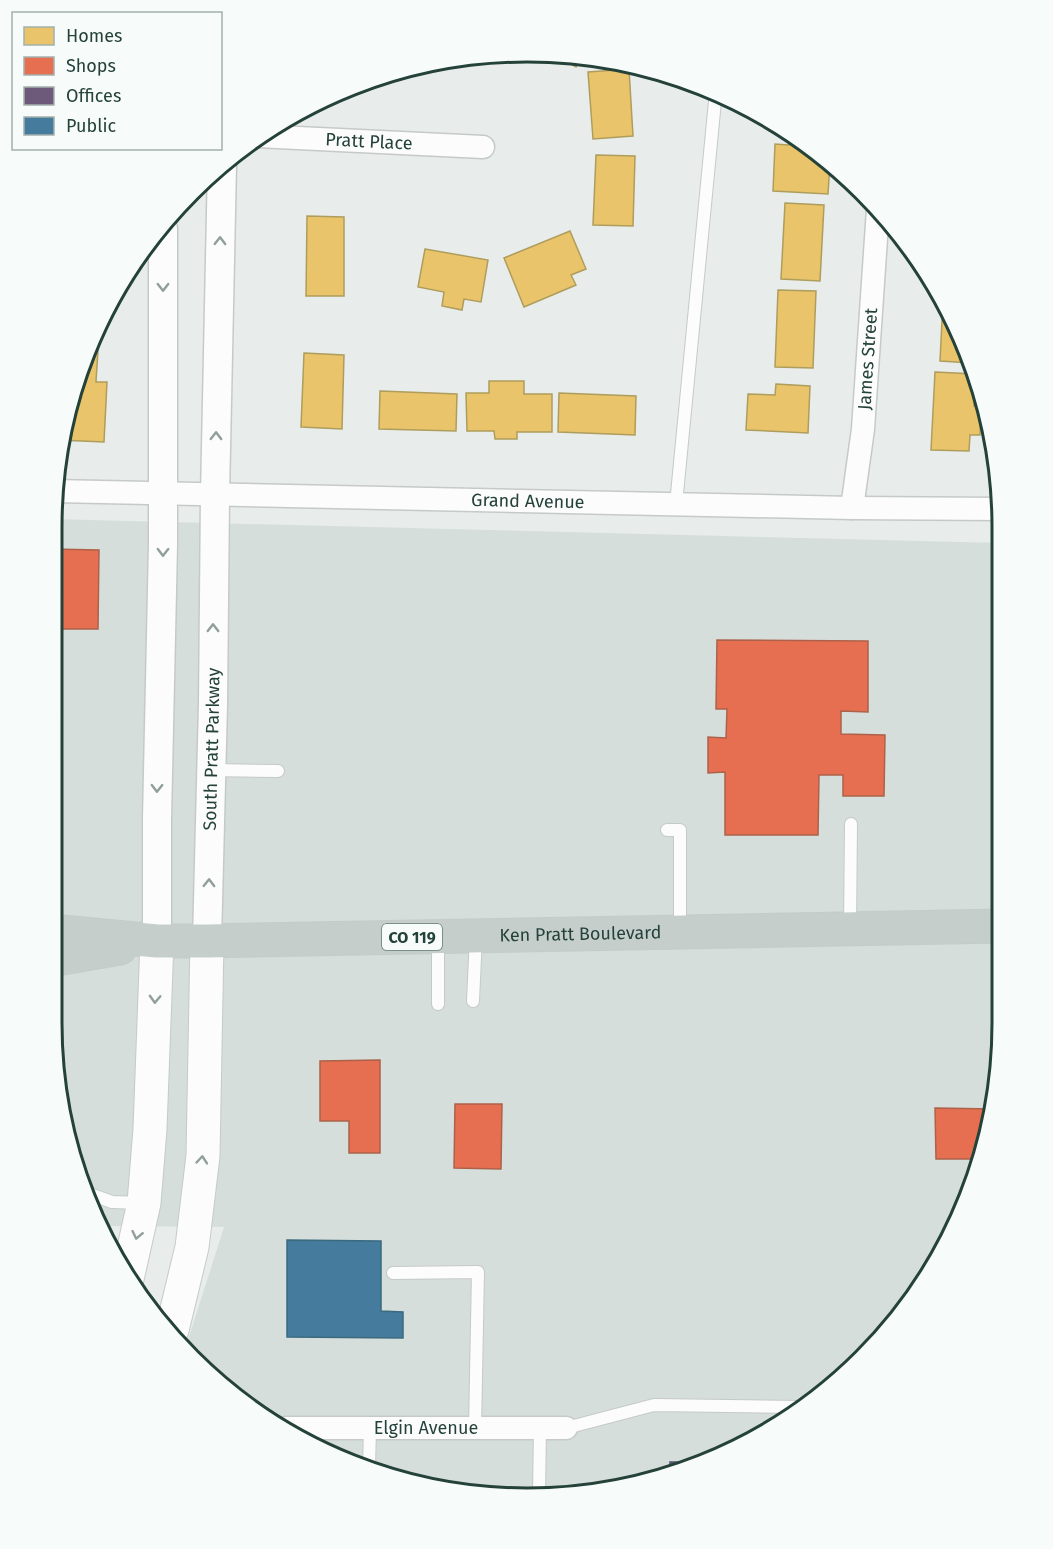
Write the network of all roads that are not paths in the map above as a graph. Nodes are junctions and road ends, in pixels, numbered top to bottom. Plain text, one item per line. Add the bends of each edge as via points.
1 (715, 102) edge
2 (273, 137) edge
3 (483, 147) dead end
4 (222, 176) edge
5 (877, 221) edge
6 (163, 237) edge
7 (62, 491) edge
8 (163, 494) junction
9 (214, 495) junction
10 (676, 504) junction
11 (852, 508) junction
12 (991, 509) edge
13 (211, 770) junction
14 (278, 771) dead end
15 (851, 824) dead end
16 (667, 830) dead end
17 (992, 926) edge
18 (850, 929) junction
19 (62, 932) edge
20 (680, 932) junction
21 (476, 936) junction
22 (438, 937) junction
23 (157, 941) junction
24 (207, 941) junction
25 (62, 958) edge
26 (473, 1001) dead end
27 (438, 1004) dead end
28 (95, 1196) edge
29 (144, 1203) junction
30 (130, 1265) edge
31 (393, 1273) dead end
32 (173, 1325) edge
33 (788, 1407) edge
34 (299, 1428) edge
35 (370, 1428) junction
36 (475, 1428) junction
37 (540, 1428) junction
38 (566, 1428) joint
39 (369, 1460) edge
40 (539, 1488) edge

1 - 10 lane
2 - 3 street, Pratt Place
9 -> 4 street, South Pratt Parkway
5 - 11 street, James Street via 863,429
6 -> 8 street
7 - 8 street, Grand Avenue
8 - 9 street, Grand Avenue
8 -> 23 street
9 - 10 street, Grand Avenue
13 -> 9 street, South Pratt Parkway
10 - 11 street, Grand Avenue
11 - 12 street, Grand Avenue
13 - 14 lane
24 -> 13 street, South Pratt Parkway
15 - 18 lane
16 - 20 lane via 680,830
17 - 18 highway, Ken Pratt Boulevard / CO 119
18 - 20 highway, Ken Pratt Boulevard / CO 119
19 - 23 highway, Ken Pratt Boulevard / CO 119
20 - 21 highway, Ken Pratt Boulevard / CO 119
21 - 22 highway, Ken Pratt Boulevard / CO 119
21 - 26 lane
22 - 24 highway, Ken Pratt Boulevard / CO 119
22 - 27 lane
23 - 24 highway, Ken Pratt Boulevard / CO 119
23 - 25 highway, Ken Pratt Boulevard / CO 119
23 -> 29 main road
32 -> 24 main road, South Pratt Parkway via 192,1247 203,1156
28 - 29 lane via 112,1202
29 -> 30 main road
31 - 36 lane via 478,1272
33 - 38 lane via 654,1405
34 - 35 street, Elgin Avenue
35 - 36 street, Elgin Avenue
35 - 39 lane
36 - 37 street, Elgin Avenue
37 - 38 street, Elgin Avenue
37 - 40 lane

